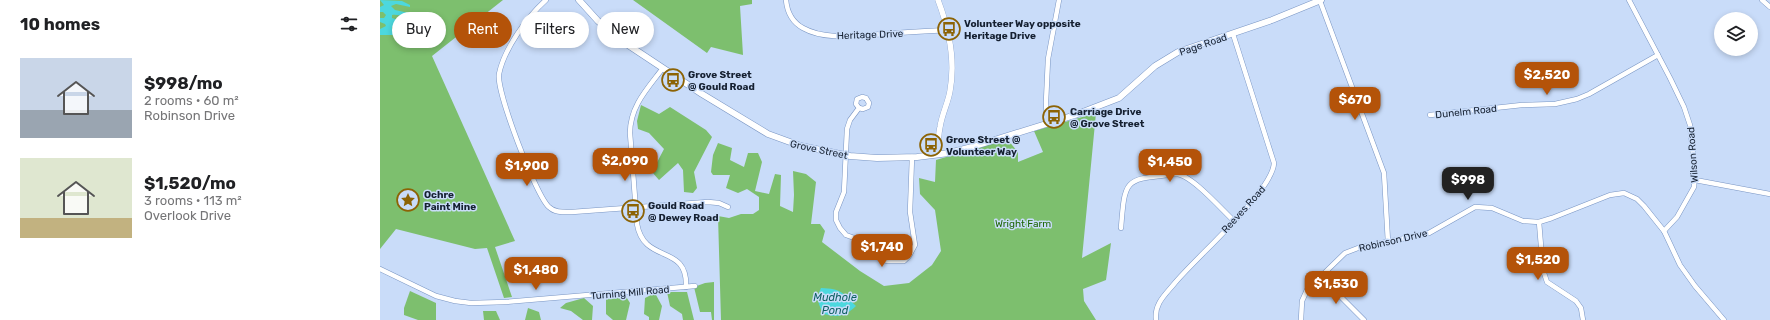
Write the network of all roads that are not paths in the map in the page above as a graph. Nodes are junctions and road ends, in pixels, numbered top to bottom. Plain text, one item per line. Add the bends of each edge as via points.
1 (546, 0) edge
2 (579, 0) edge
3 (786, 0) edge
4 (938, 0) edge
5 (1059, 0) edge
6 (1321, 0) edge
7 (1629, 0) edge
8 (1762, 0) edge
9 (1770, 7) edge
10 (949, 30) junction
11 (1233, 34) junction
12 (1658, 55) junction
13 (663, 68) junction
14 (1096, 107) joint
15 (859, 108) dead end
16 (1430, 115) dead end
17 (1047, 124) junction
18 (938, 154) junction
19 (847, 155) junction
20 (912, 157) junction
21 (1695, 180) junction
22 (1770, 194) edge
23 (728, 206) dead end
24 (636, 207) junction
25 (1234, 221) junction
26 (1539, 222) junction
27 (1121, 228) dead end
28 (1664, 232) junction
29 (1388, 242) junction
30 (380, 270) edge
31 (1321, 275) junction
32 (695, 286) dead end
33 (686, 287) junction
34 (1156, 320) edge
35 (1300, 320) edge
36 (1364, 320) edge
37 (1583, 320) edge
38 (1724, 320) edge

1 - 24 street via 532,14 510,46 499,75 500,91 538,192 550,208 559,212
2 - 13 main road, Grove Street via 611,33
3 - 10 street, Heritage Drive via 790,15 798,25 818,33 842,36
4 - 10 street
5 - 17 street via 1048,59
6 - 11 main road, Page Road
6 - 29 street via 1384,173
7 - 12 street, Wilson Road
8 - 9 street
10 - 18 street via 952,78 939,129
11 - 14 main road, Page Road via 1178,52 1155,66 1121,97
11 - 25 street, Reeves Road via 1274,163 1272,174 1266,184
12 - 16 street, Dunelm Road via 1577,99 1555,104
12 - 21 street, Wilson Road via 1684,106 1690,125
13 - 19 main road, Grove Street via 768,134 801,146
13 - 24 street via 637,103 630,120
14 - 17 main road, Grove Street
15 - 19 street via 848,126 845,141
17 - 18 main road, Grove Street via 972,148
18 - 20 main road, Grove Street
19 - 20 main road, Grove Street via 877,158
19 - 20 street via 844,192 836,212 836,220 846,235 865,242 881,258 896,262 904,261 915,245 910,212
21 - 22 street
21 - 28 street, Wilson Road via 1693,191
23 - 24 street via 708,202
24 - 33 street via 640,236 651,248 679,263 684,271
25 - 27 street via 1190,180 1176,174 1139,178 1132,182 1123,195
25 - 34 street, Reeves Road via 1163,297 1156,311
26 - 28 street, Robinson Drive via 1610,195 1624,193 1640,203
26 - 29 street, Robinson Drive via 1523,221 1492,208 1475,207 1429,233
26 - 37 street via 1544,275 1548,282 1576,301
28 - 38 street via 1680,265
29 - 31 street, Robinson Drive via 1350,250
30 - 33 street, Turning Mill Road via 436,296 471,303
31 - 35 street, Robinson Drive via 1304,295
31 - 36 street
32 - 33 street, Turning Mill Road

